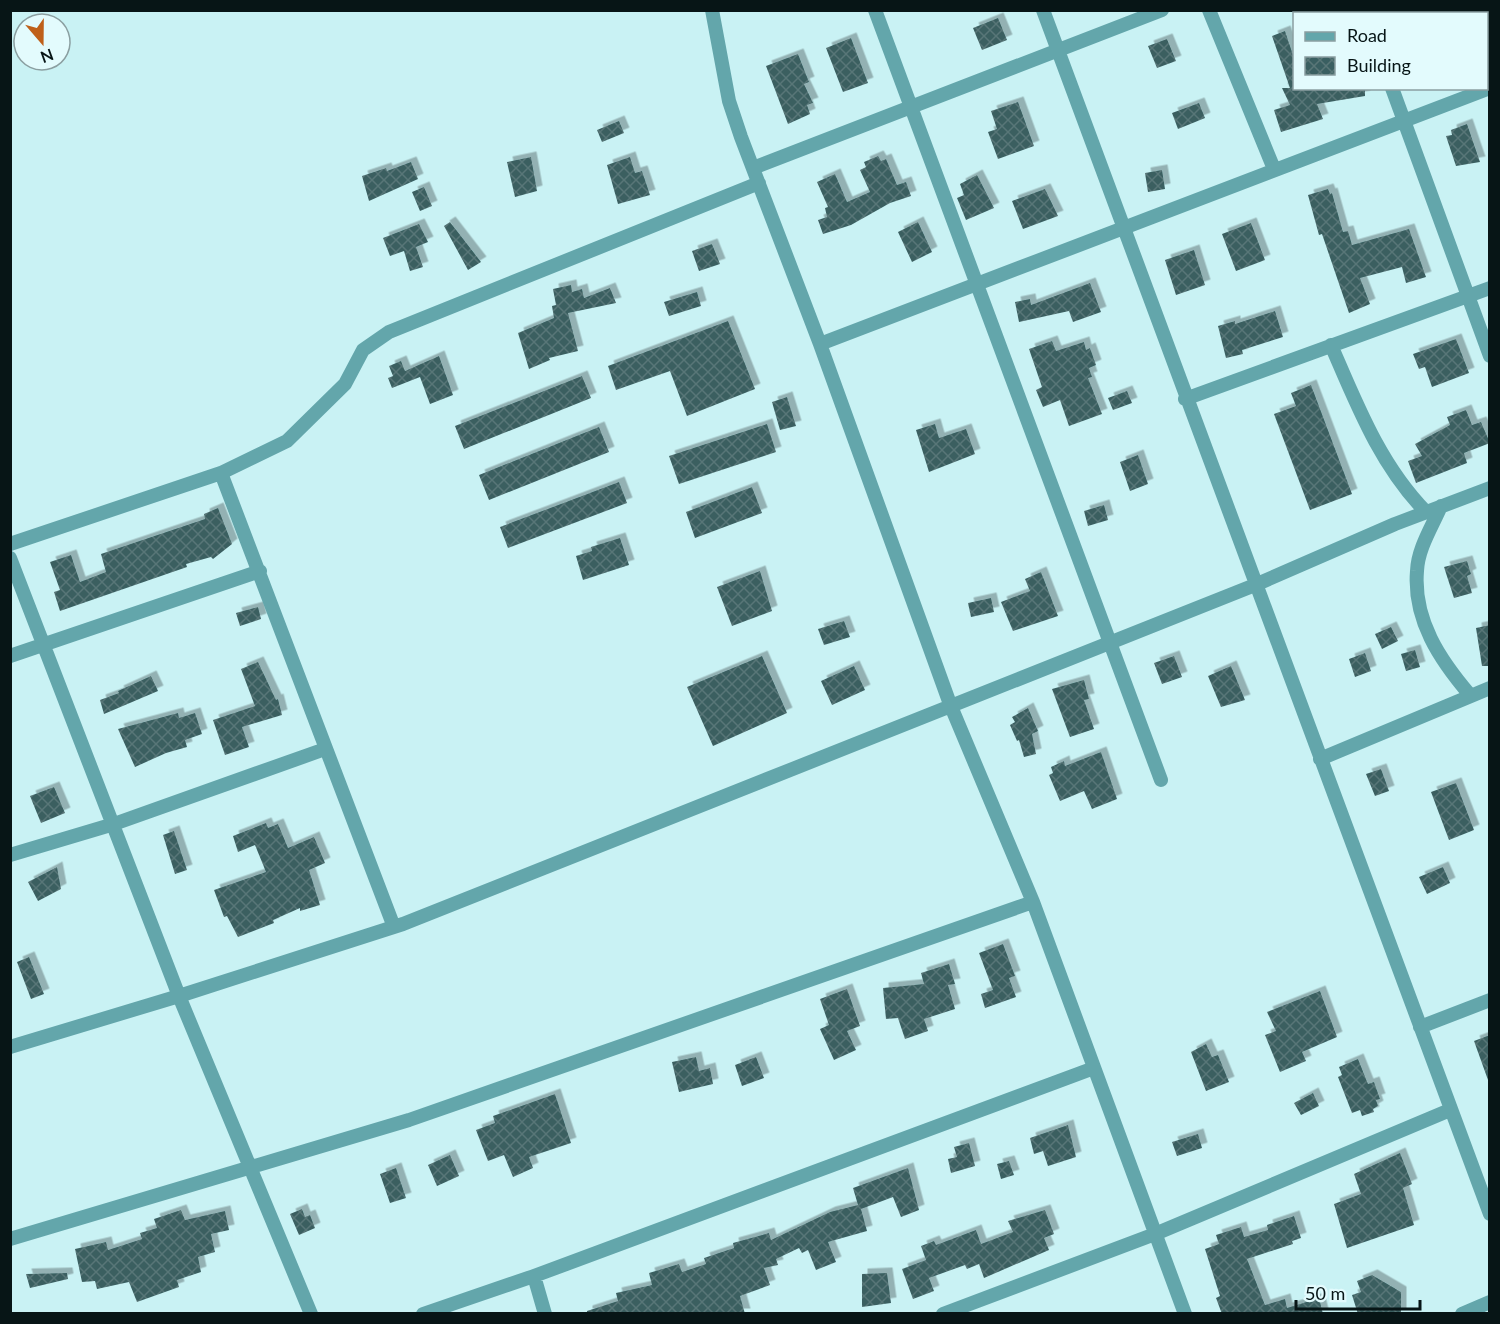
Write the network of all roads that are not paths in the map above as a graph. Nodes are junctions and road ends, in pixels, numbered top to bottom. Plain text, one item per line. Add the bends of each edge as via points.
1 (712, 10) edge
2 (875, 10) edge
3 (1043, 10) edge
4 (1162, 10) edge
5 (1209, 10) edge
6 (1058, 51) junction
7 (1393, 90) edge
8 (1485, 90) edge
9 (912, 108) junction
10 (1403, 120) junction
11 (753, 168) junction
12 (1274, 169) junction
13 (759, 183) junction
14 (1123, 227) junction
15 (977, 284) junction
16 (1490, 288) edge
17 (1466, 296) junction
18 (820, 344) junction
19 (1331, 345) junction
20 (1490, 356) edge
21 (1185, 399) junction
22 (221, 472) junction
23 (1490, 488) edge
24 (1441, 506) junction
25 (1426, 512) junction
26 (10, 544) edge
27 (10, 558) edge
28 (260, 571) junction
29 (1255, 585) junction
30 (1111, 641) junction
31 (45, 645) junction
32 (10, 656) edge
33 (1490, 688) edge
34 (1470, 695) junction
35 (950, 704) junction
36 (325, 749) junction
37 (1320, 759) junction
38 (1161, 780) dead end
39 (114, 824) junction
40 (10, 855) edge
41 (1033, 902) junction
42 (394, 927) junction
43 (179, 996) junction
44 (1490, 1000) edge
45 (1420, 1027) junction
46 (10, 1047) edge
47 (1094, 1068) junction
48 (1450, 1110) junction
49 (251, 1168) junction
50 (1486, 1195) edge
51 (1490, 1214) edge
52 (1155, 1234) junction
53 (10, 1239) edge
54 (534, 1276) junction
55 (1490, 1302) edge
56 (311, 1314) edge
57 (423, 1314) edge
58 (545, 1314) edge
59 (943, 1314) edge
60 (1185, 1314) edge
61 (1462, 1314) edge

1 - 11 street via 729,101
2 - 9 street
3 - 6 street
4 - 6 street
5 - 12 street
6 - 9 street
6 - 14 street
7 - 10 street
8 - 10 street
9 - 11 street
9 - 15 street
10 - 12 street
10 - 17 street
11 - 13 street
12 - 14 street
13 - 18 street
13 - 22 street via 389,332 363,350 345,384 287,441
14 - 15 street
14 - 21 street
15 - 18 street
15 - 30 street
16 - 17 street
17 - 19 street
17 - 20 street
18 - 35 street
19 - 21 street
19 - 25 street via 1373,439 1403,487
21 - 29 street
22 - 26 street
22 - 28 street
23 - 24 street
24 - 25 street
24 - 34 street via 1420,554 1417,586 1427,633
25 - 29 street
27 - 31 street
28 - 31 street
28 - 36 street
29 - 30 street
29 - 37 street
30 - 35 street
30 - 38 street
31 - 32 street
31 - 39 street
33 - 34 street
34 - 37 street
35 - 41 street
35 - 42 street
36 - 39 street
36 - 42 street
37 - 45 street
39 - 40 street
39 - 43 street
41 - 47 street
41 - 49 street via 409,1120
42 - 43 street
43 - 46 street
43 - 49 street
44 - 45 street
45 - 48 street
47 - 52 street
47 - 54 street
48 - 50 street
48 - 52 street
49 - 53 street
49 - 56 street
50 - 51 street
52 - 59 street
52 - 60 street
54 - 57 street
54 - 58 street
55 - 61 street

